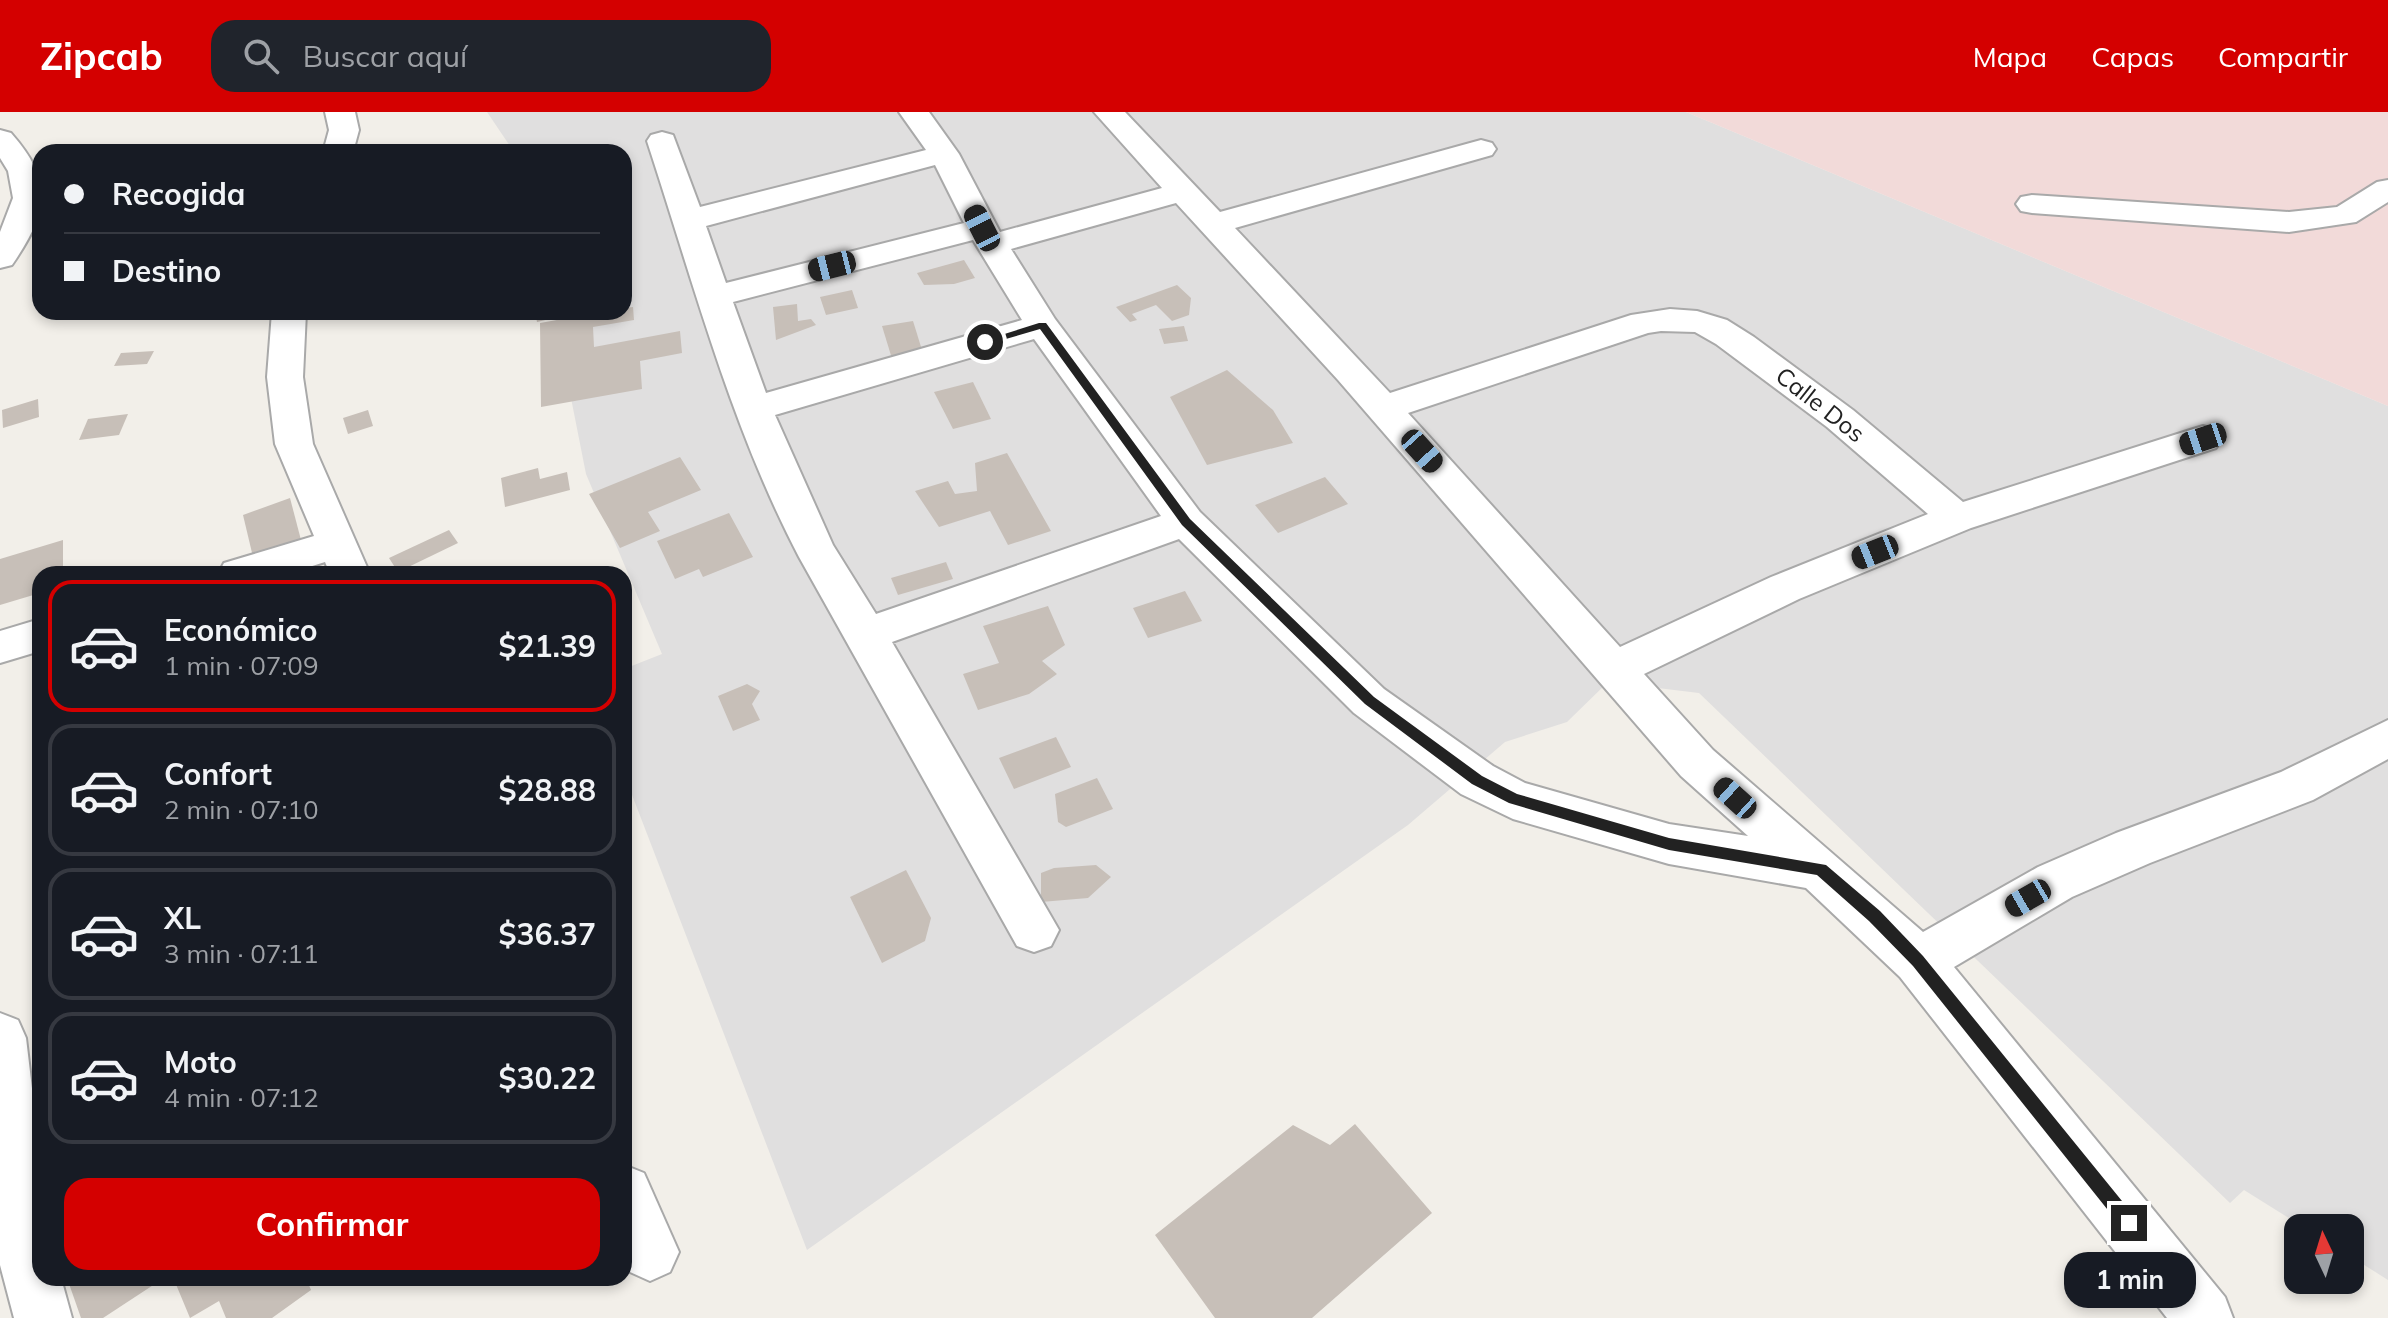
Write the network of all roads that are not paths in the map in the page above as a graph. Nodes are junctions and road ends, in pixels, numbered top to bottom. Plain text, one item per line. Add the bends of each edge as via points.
1 (340, 112) edge
2 (914, 112) edge
3 (1109, 112) edge
4 (0, 139) edge
5 (662, 141) dead end
6 (340, 144) edge
7 (1481, 149) dead end
8 (944, 154) junction
9 (2388, 189) edge
10 (1182, 192) junction
11 (2032, 204) dead end
12 (14, 220) edge
13 (690, 221) junction
14 (1212, 224) junction
15 (987, 236) junction
16 (0, 258) edge
17 (712, 297) junction
18 (289, 320) edge
19 (1042, 325) junction
20 (1383, 408) junction
21 (754, 409) junction
22 (2203, 439) dead end
23 (1957, 518) junction
24 (1186, 522) junction
25 (344, 559) edge
26 (295, 566) edge
27 (866, 634) junction
28 (32, 637) edge
29 (0, 647) edge
30 (1615, 669) junction
31 (2388, 738) edge
32 (1821, 870) junction
33 (1034, 930) dead end
34 (1918, 961) junction
35 (0, 1038) edge
36 (19, 1206) edge
37 (632, 1211) edge
38 (650, 1252) dead end
39 (32, 1277) edge
40 (34, 1286) edge
41 (43, 1318) edge
42 (2204, 1318) edge

1 - 6 street
2 - 8 street
3 - 10 street
4 - 12 street via 31,187
5 - 13 street
7 - 14 street
8 - 13 street
8 - 15 street
9 - 11 street via 2345,215 2289,222
10 - 14 street
10 - 15 street
12 - 16 street
13 - 17 street
14 - 20 street
15 - 17 street
15 - 19 street
17 - 21 street
18 - 25 street via 285,377 294,444
19 - 21 street
19 - 24 street
20 - 23 street, Calle Dos via 1667,319 1716,329 1856,432
20 - 30 street
21 - 27 street via 814,546
22 - 23 street
23 - 30 street via 1785,588
24 - 27 street
24 - 32 street via 1369,701 1477,780 1513,799 1669,844
25 - 26 street
27 - 33 street
28 - 29 street
30 - 32 street via 1697,763
31 - 34 street via 2297,786 2055,882
32 - 34 street
34 - 42 street
35 - 36 street
36 - 39 street
37 - 38 street
40 - 41 street

